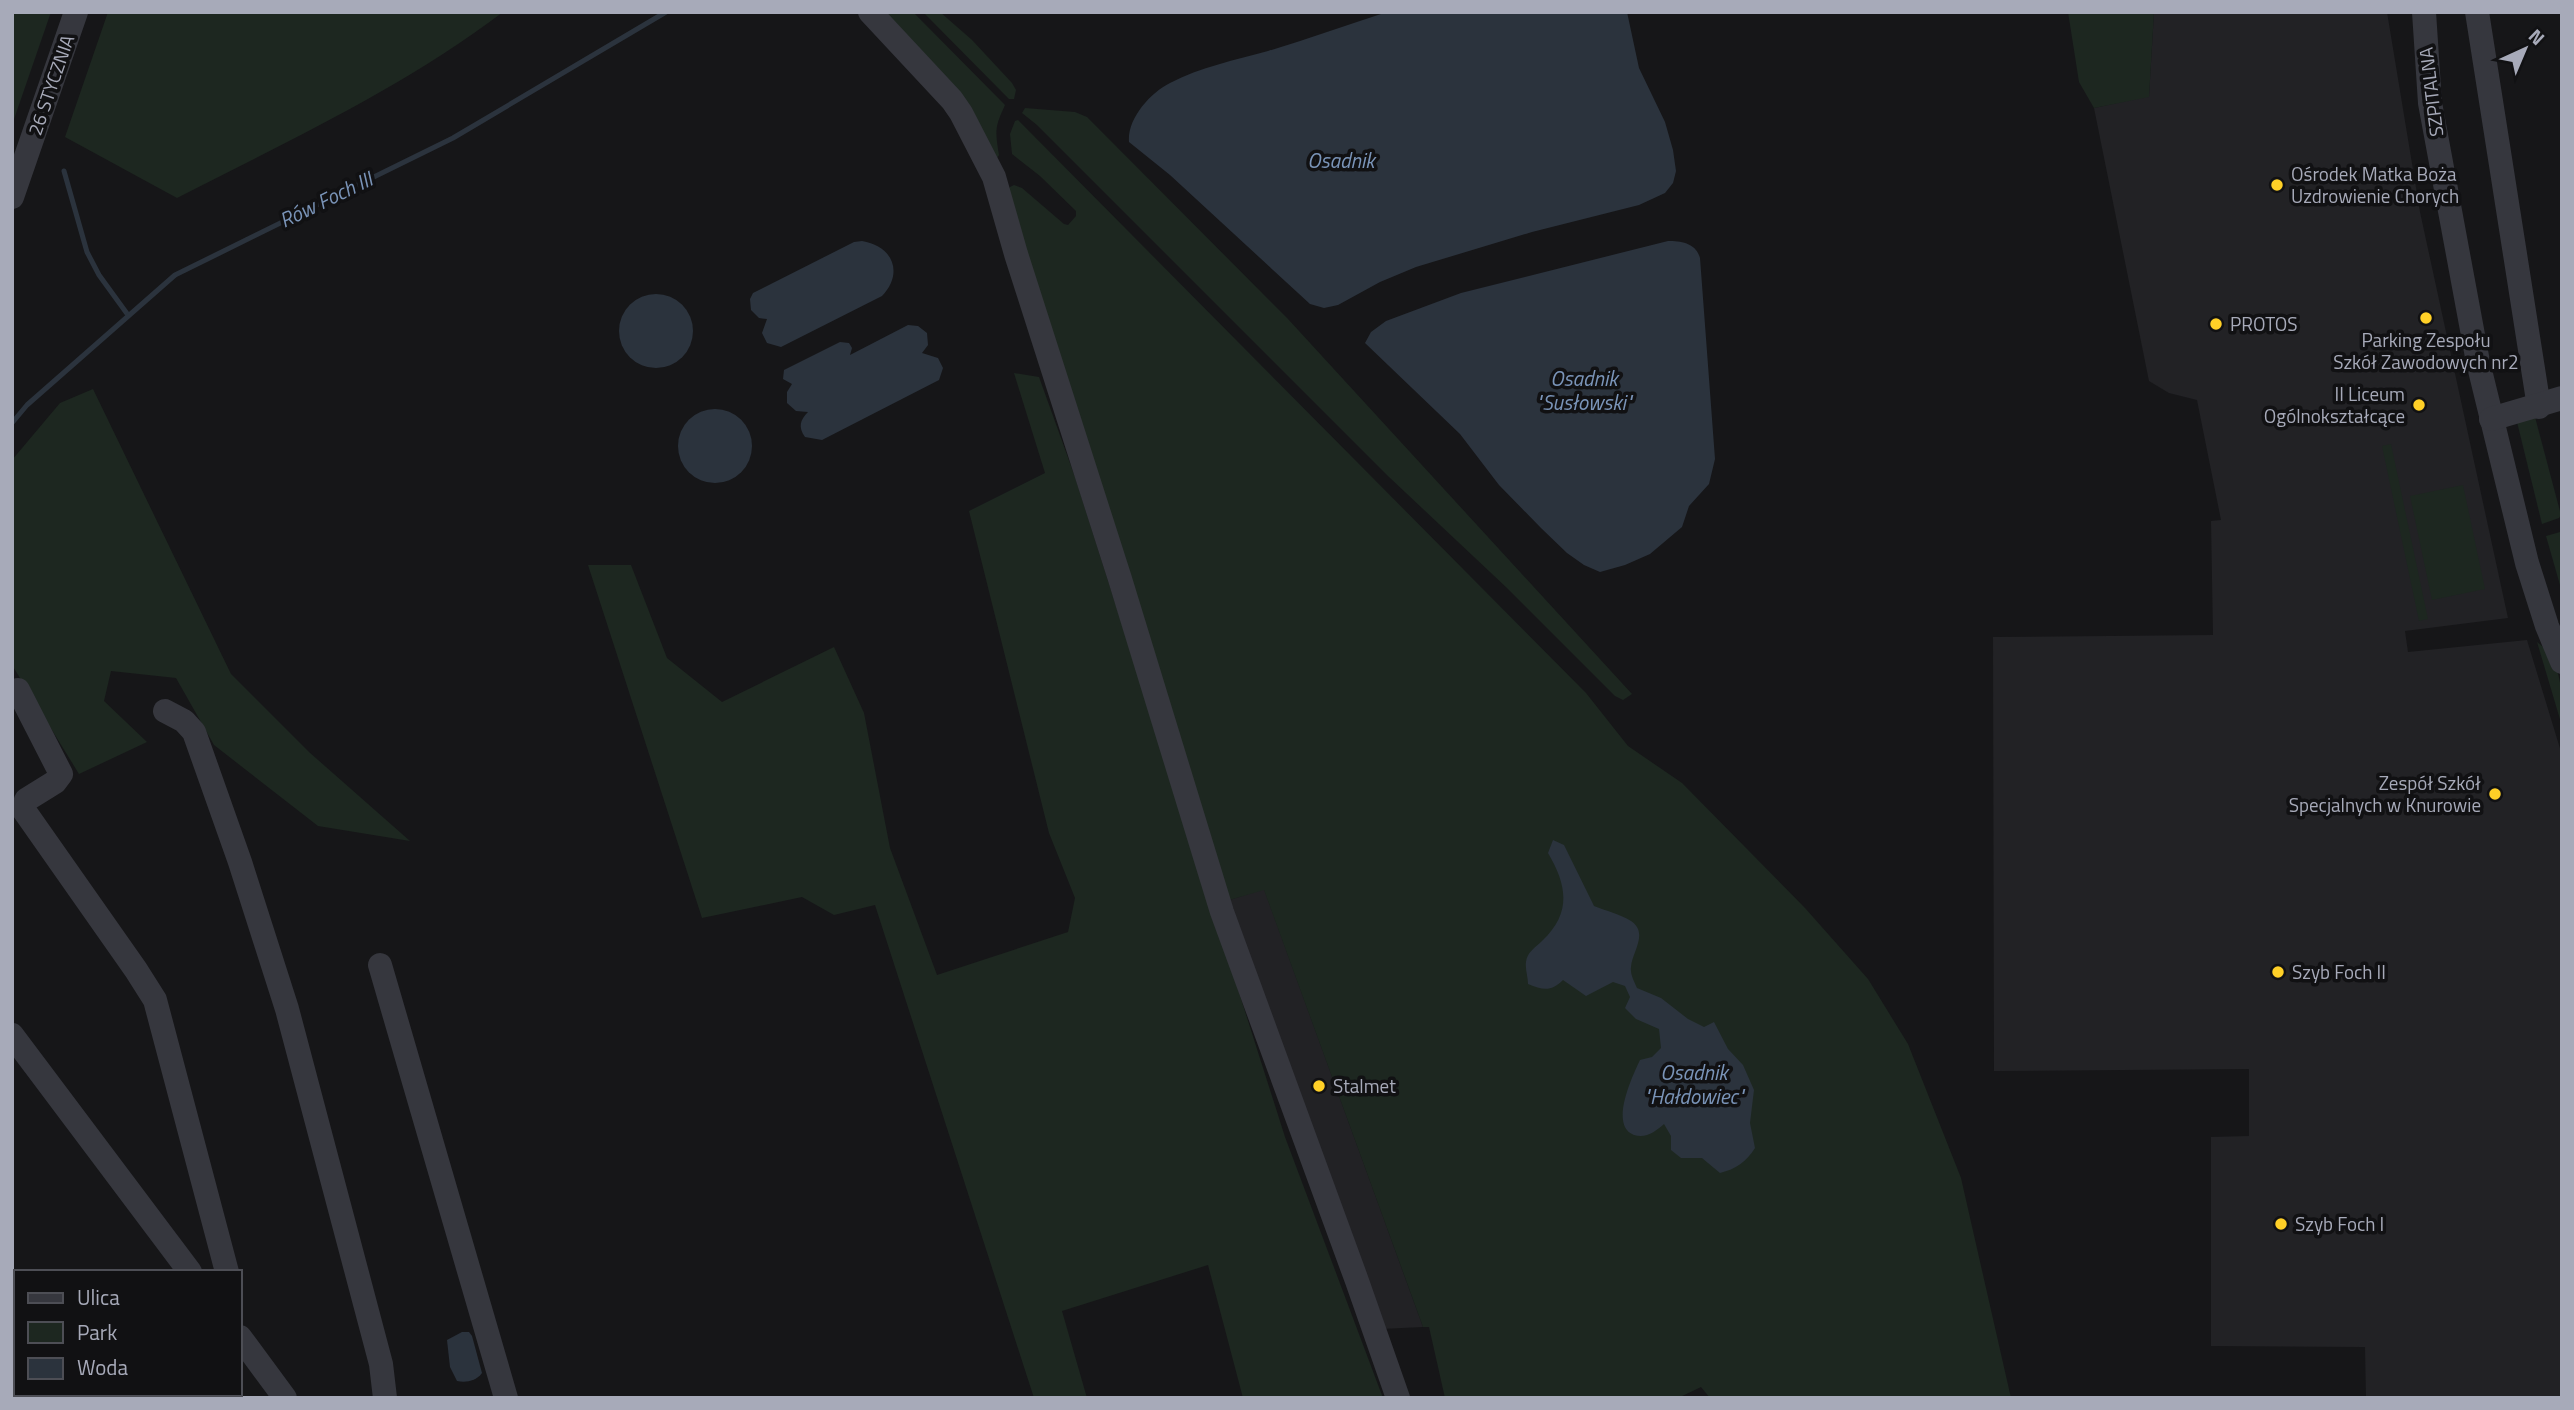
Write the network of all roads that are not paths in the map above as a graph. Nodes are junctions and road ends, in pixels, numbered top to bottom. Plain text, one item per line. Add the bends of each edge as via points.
1 (76, 12) edge
2 (870, 12) edge
3 (2424, 12) edge
4 (2477, 12) edge
5 (12, 197) edge
6 (2562, 398) edge
7 (2539, 407) junction
8 (2491, 419) junction
9 (2562, 662) edge
10 (18, 690) dead end
11 (164, 711) dead end
12 (380, 965) dead end
13 (12, 1035) edge
14 (188, 1270) edge
15 (226, 1270) edge
16 (242, 1341) edge
17 (285, 1398) edge
18 (385, 1398) edge
19 (506, 1398) edge
20 (1398, 1398) edge

1 - 5 street, 26 STYCZNIA
2 - 20 street via 952,100 993,177 1222,912
3 - 8 street, SZPITALNA via 2434,130
4 - 7 street
6 - 7 street
7 - 8 street
8 - 9 street, SZPITALNA via 2536,595
10 - 15 street via 61,774 26,800 23,809 155,1000
11 - 18 street via 194,732 240,862 287,1009 381,1364
12 - 19 street
13 - 14 street
16 - 17 street

